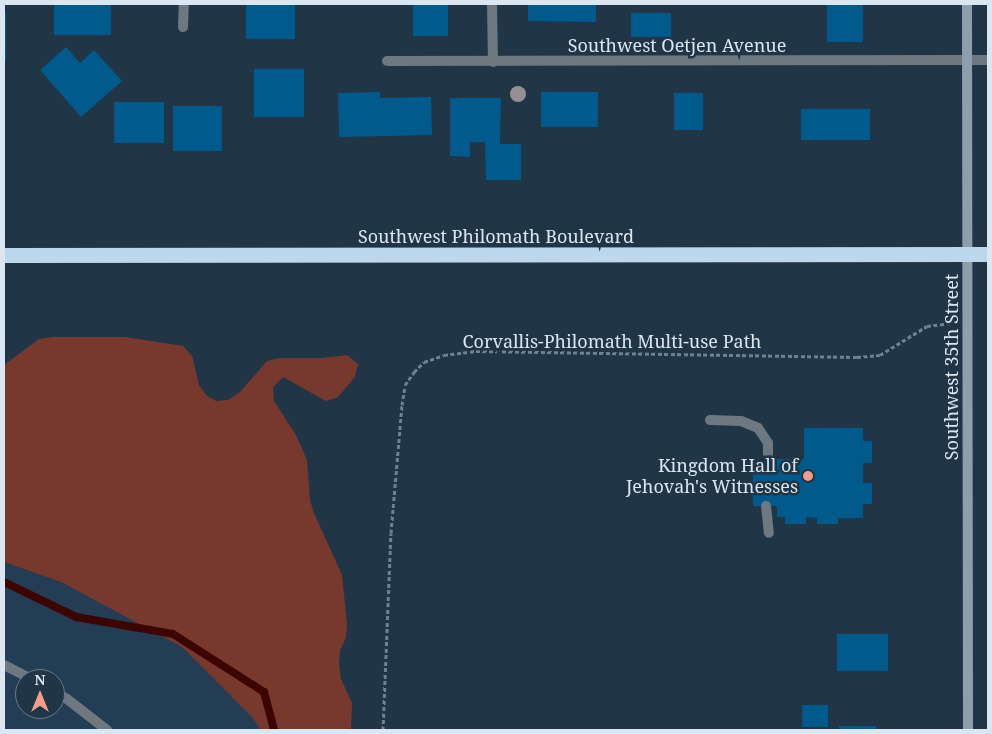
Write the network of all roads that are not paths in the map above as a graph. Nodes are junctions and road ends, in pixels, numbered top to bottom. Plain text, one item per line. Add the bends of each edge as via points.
1 (184, 4) edge
2 (492, 4) edge
3 (967, 4) edge
4 (184, 27) dead end
5 (967, 60) junction
6 (988, 60) edge
7 (387, 61) dead end
8 (492, 62) junction
9 (966, 254) junction
10 (988, 254) edge
11 (4, 255) edge
12 (710, 420) dead end
13 (768, 469) dead end
14 (766, 506) dead end
15 (769, 533) dead end
16 (65, 697) edge
17 (106, 730) edge
18 (968, 730) edge

1 - 4 street
2 - 8 street
3 - 5 street, Southwest 35th Street
5 - 6 street, Southwest Oetjen Avenue
5 - 8 street, Southwest Oetjen Avenue
5 - 9 street, Southwest 35th Street
7 - 8 street, Southwest Oetjen Avenue
9 - 10 highway, Southwest Philomath Boulevard
9 - 11 highway, Southwest Philomath Boulevard
9 - 18 street, Southwest 35th Street
12 - 13 street via 741,421 758,428 768,443
14 - 15 street
16 - 17 street

